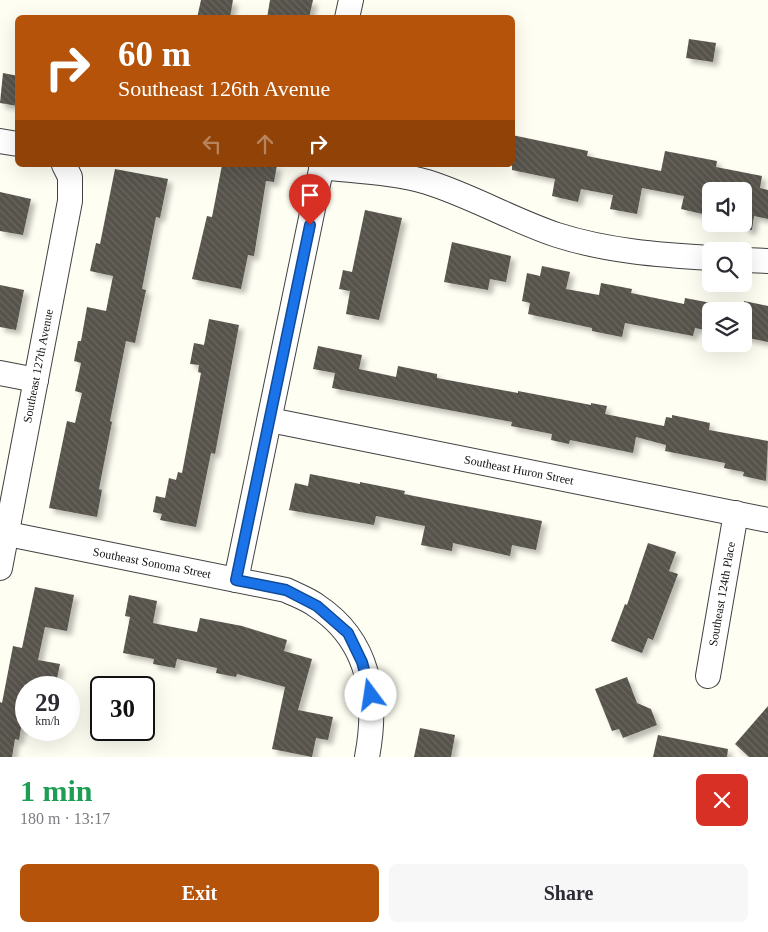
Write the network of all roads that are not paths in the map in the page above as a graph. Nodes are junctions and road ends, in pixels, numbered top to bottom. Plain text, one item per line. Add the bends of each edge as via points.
1 (350, 0) edge
2 (348, 15) edge
3 (0, 141) edge
4 (15, 144) edge
5 (65, 167) edge
6 (321, 167) edge
7 (328, 167) edge
8 (702, 257) edge
9 (752, 260) edge
10 (768, 261) edge
11 (0, 373) edge
12 (36, 380) junction
13 (270, 420) junction
14 (736, 513) junction
15 (768, 520) edge
16 (8, 534) junction
17 (0, 568) edge
18 (236, 580) junction
19 (708, 676) dead end
20 (367, 757) edge

1 - 2 street
3 - 4 street
5 - 12 street, Southeast 127th Avenue via 70,176 70,201
6 - 13 street
7 - 8 street via 425,181 534,226 606,247
9 - 10 street
11 - 12 street
12 - 16 street, Southeast 127th Avenue
13 - 14 street, Southeast Huron Street
13 - 18 street
14 - 15 street, Southeast Huron Street
14 - 19 street, Southeast 124th Place
16 - 17 street, Southeast 127th Avenue
16 - 18 street, Southeast Sonoma Street
18 - 20 street, Southeast Sonoma Street via 286,590 317,606 348,633 369,684 373,706

